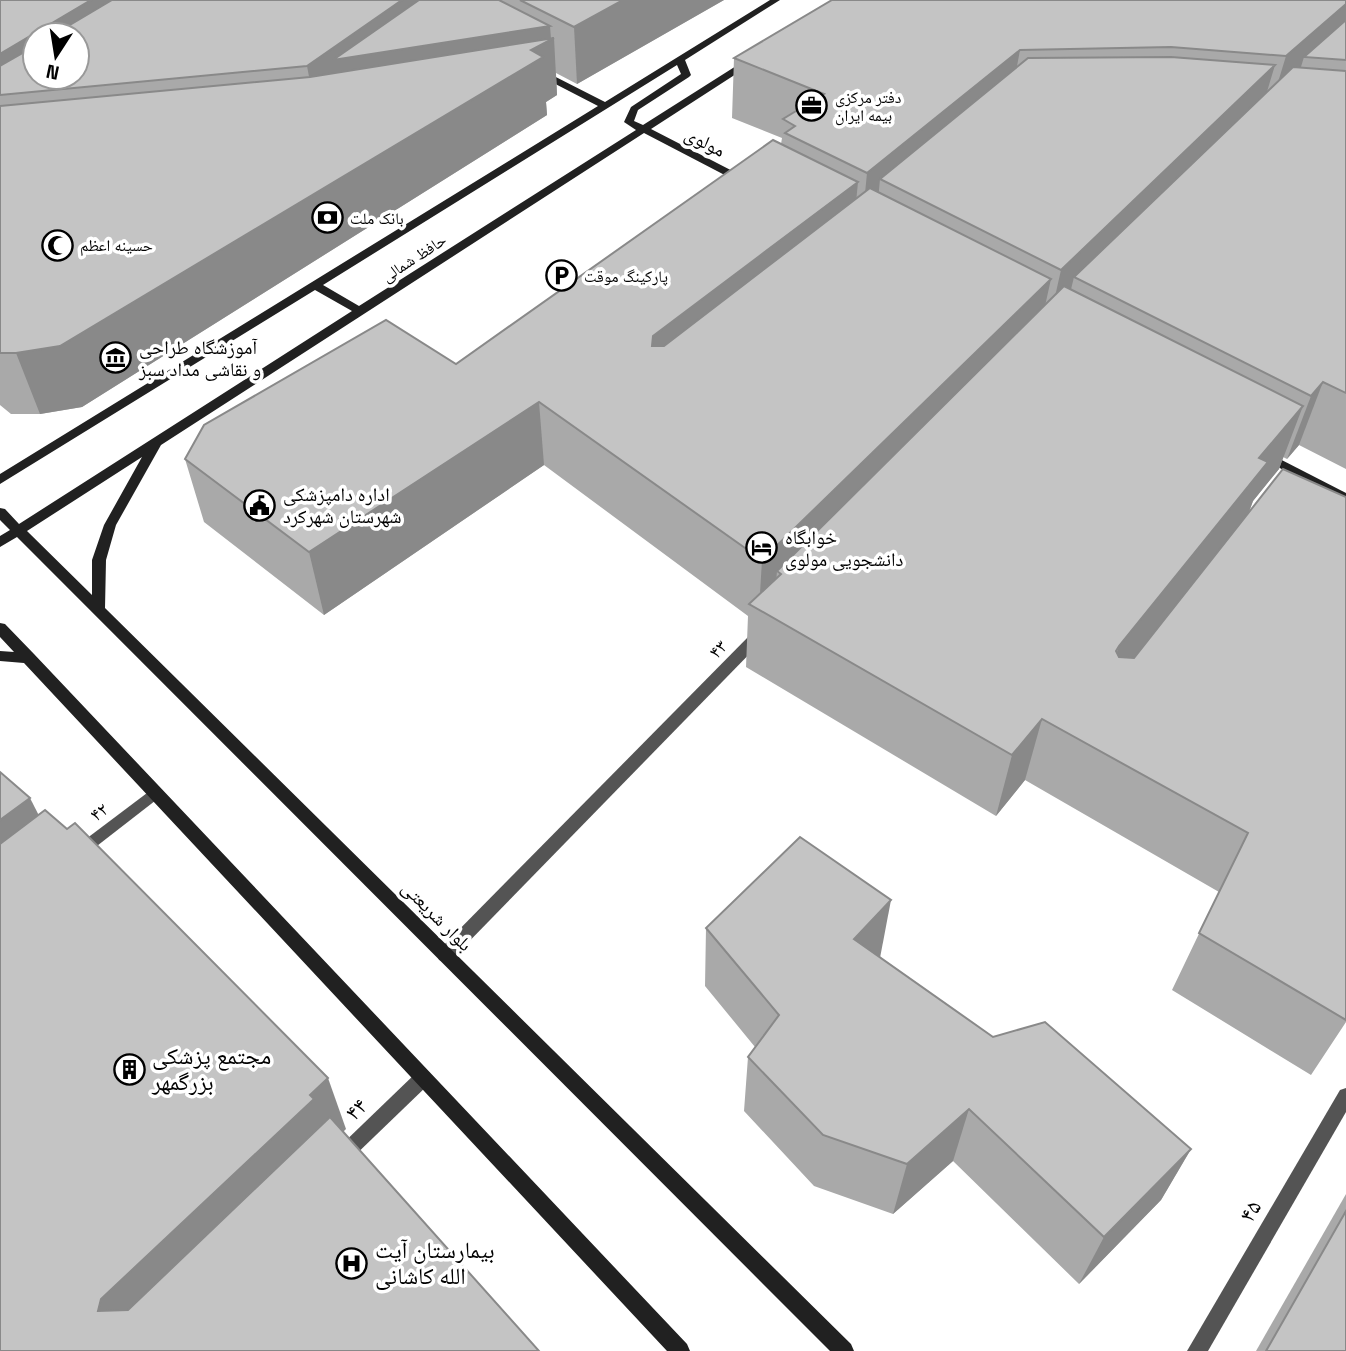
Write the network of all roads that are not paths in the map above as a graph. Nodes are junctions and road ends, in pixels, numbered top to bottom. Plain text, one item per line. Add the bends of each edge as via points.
1 (776, 0) edge
2 (755, 58) edge
3 (680, 60) junction
4 (536, 70) edge
5 (570, 88) junction
6 (556, 90) edge
7 (606, 106) junction
8 (643, 130) junction
9 (752, 186) edge
10 (314, 285) junction
11 (361, 312) junction
12 (157, 439) junction
13 (1249, 447) edge
14 (0, 480) edge
15 (1346, 498) edge
16 (0, 512) edge
17 (18, 530) junction
18 (0, 542) edge
19 (98, 609) junction
20 (0, 628) edge
21 (766, 628) edge
22 (0, 656) edge
23 (29, 658) junction
24 (155, 793) junction
25 (62, 865) edge
26 (445, 955) junction
27 (423, 1078) junction
28 (1346, 1096) edge
29 (333, 1166) edge
30 (680, 1351) edge
31 (844, 1351) edge
32 (1197, 1351) edge

1 - 3 main road, حافظ شمالی
2 - 8 main road, حافظ شمالی
3 - 7 main road, حافظ شمالی
3 - 8 main road via 686,75 630,115 629,122
4 - 5 main road
5 - 6 street
5 - 7 main road
7 - 10 main road, حافظ شمالی
8 - 9 main road, مولوی
8 - 11 main road, حافظ شمالی
10 - 11 main road
10 - 14 main road, حافظ شمالی
11 - 12 main road, حافظ شمالی
12 - 17 main road, حافظ شمالی
12 - 19 main road via 110,525 99,560
13 - 15 main road
16 - 17 main road, بلوار شریعتی
17 - 18 main road, حافظ شمالی
17 - 19 main road, بلوار شریعتی
19 - 26 main road, بلوار شریعتی
20 - 23 main road
21 - 26 street, ۴۳
22 - 23 main road
23 - 24 main road
24 - 25 street, ۴۲
24 - 27 main road
26 - 31 main road, بلوار شریعتی
27 - 29 street, ۴۴
27 - 30 main road
28 - 32 street, ۴۵

